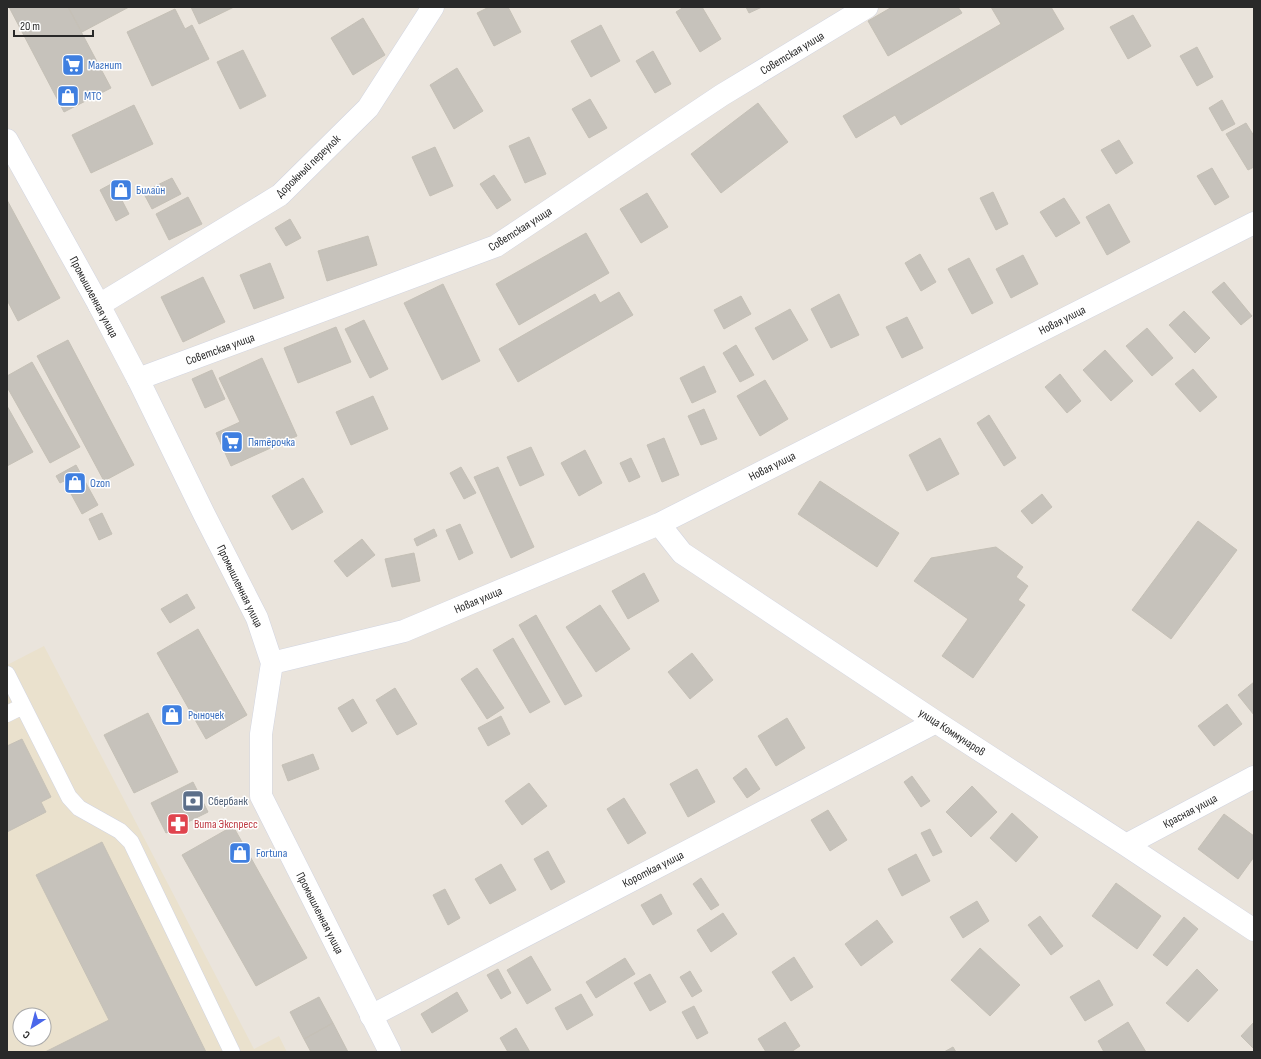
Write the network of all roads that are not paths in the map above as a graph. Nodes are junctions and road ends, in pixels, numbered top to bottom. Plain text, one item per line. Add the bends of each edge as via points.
1 (432, 7) edge
2 (867, 7) edge
3 (7, 140) edge
4 (1254, 223) edge
5 (99, 305) junction
6 (138, 379) junction
7 (659, 524) junction
8 (272, 663) junction
9 (7, 674) edge
10 (22, 706) junction
11 (7, 714) edge
12 (936, 722) junction
13 (1254, 777) edge
14 (1126, 845) junction
15 (1254, 930) edge
16 (371, 1016) junction
17 (232, 1052) edge
18 (390, 1052) edge

1 - 5 street, Дорожный переулок via 368,108 280,195
2 - 6 street, Советская улица via 722,95 496,246
3 - 5 street, Промышленная улица
4 - 7 street, Новая улица
5 - 6 street, Промышленная улица
6 - 8 street, Промышленная улица via 258,618
7 - 8 street, Новая улица via 404,631
7 - 12 street, улица Коммунаров via 682,553
8 - 16 street, Промышленная улица via 261,734 261,796
9 - 10 lane
10 - 11 lane
10 - 17 lane via 69,797 79,808 120,831 131,842
12 - 14 street, улица Коммунаров
12 - 16 street, Короткая улица
13 - 14 street, Красная улица
14 - 15 street, улица Коммунаров
16 - 18 street, Промышленная улица

